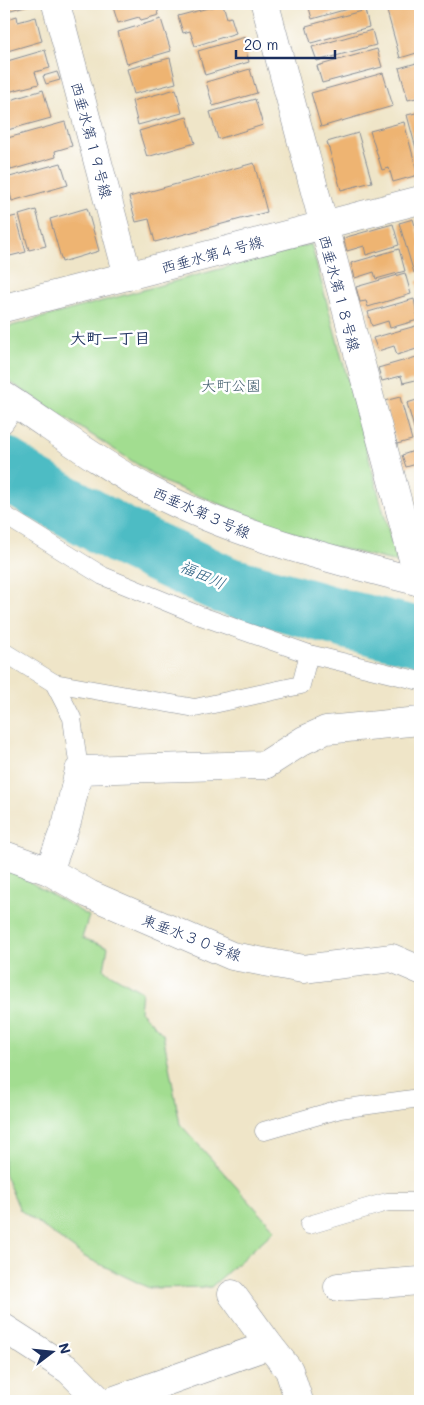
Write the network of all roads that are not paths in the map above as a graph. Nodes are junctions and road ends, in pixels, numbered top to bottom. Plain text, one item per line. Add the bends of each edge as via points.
1 (56, 4) edge
2 (264, 4) edge
3 (420, 200) edge
4 (322, 225) junction
5 (128, 276) junction
6 (4, 308) edge
7 (8, 409) edge
8 (4, 515) edge
9 (420, 582) edge
10 (4, 652) edge
11 (308, 654) junction
12 (420, 682) edge
13 (54, 683) junction
14 (420, 721) edge
15 (79, 770) junction
16 (4, 855) edge
17 (49, 871) junction
18 (420, 970) edge
19 (420, 1098) edge
20 (264, 1131) dead end
21 (420, 1202) edge
22 (309, 1226) dead end
23 (420, 1280) edge
24 (338, 1287) dead end
25 (232, 1294) dead end
26 (4, 1328) edge
27 (269, 1345) junction
28 (100, 1401) edge
29 (112, 1401) edge
30 (299, 1401) edge

1 - 5 street, 西垂水第１９号線
2 - 4 street, 西垂水第１８号線
3 - 4 street, 西垂水第４号線
4 - 5 street, 西垂水第４号線
4 - 9 street, 西垂水第１８号線
5 - 6 street, 西垂水第４号線
7 - 9 street, 西垂水第３号線 via 143,486 244,533
8 - 11 lane via 103,576 201,616
10 - 13 lane
11 - 12 lane
11 - 13 lane via 301,684 195,708
13 - 15 lane via 72,718
14 - 15 street via 326,730 265,765
15 - 17 street via 67,822
16 - 17 street, 東垂水３０号線
17 - 18 street, 東垂水３０号線 via 89,894 232,956 303,969 392,958
19 - 20 lane via 340,1109
21 - 22 lane via 387,1202
23 - 24 street
25 - 27 street
26 - 28 street via 69,1370
27 - 29 street
27 - 30 street via 289,1370

